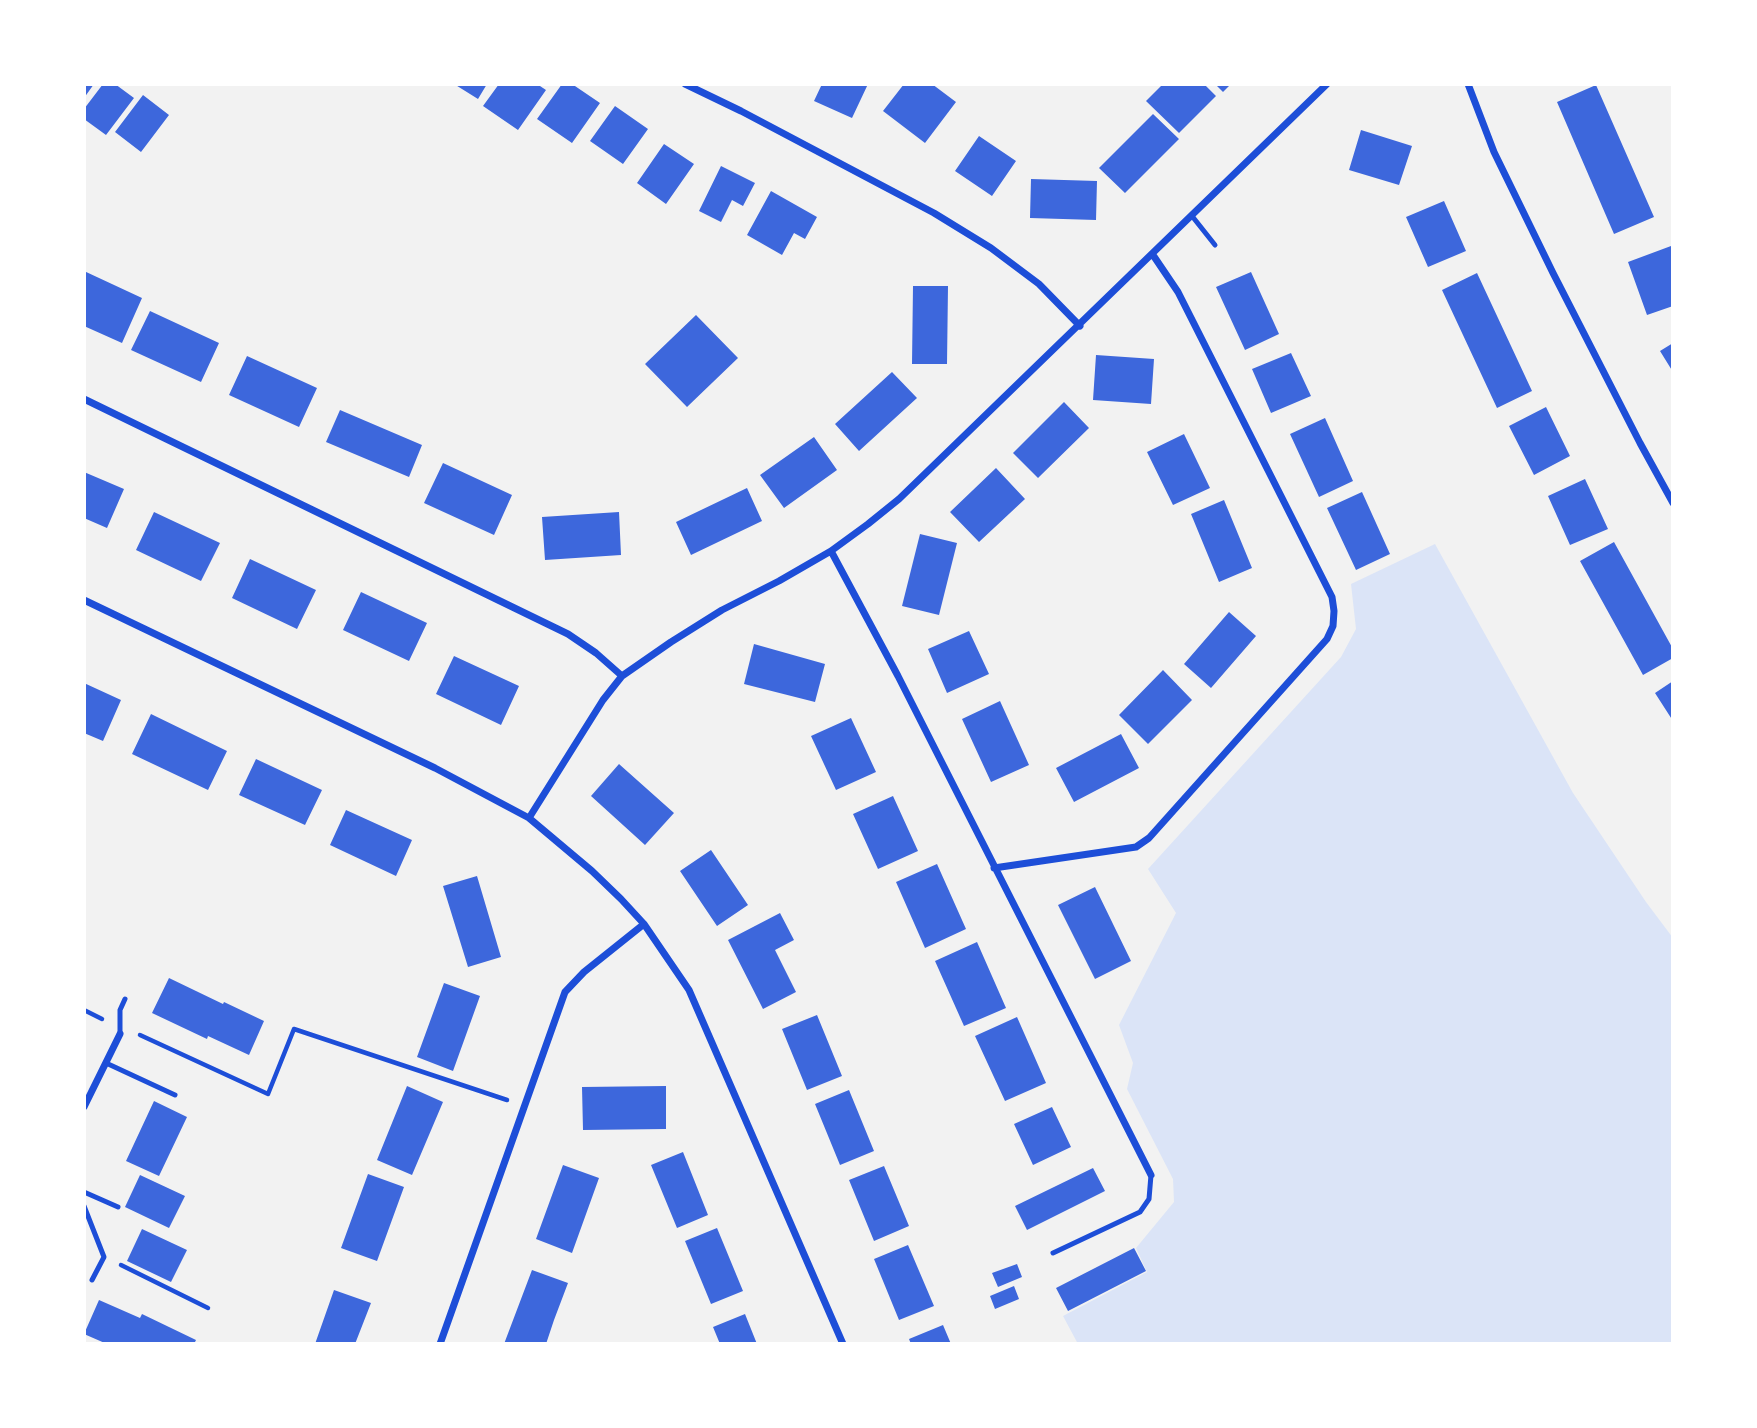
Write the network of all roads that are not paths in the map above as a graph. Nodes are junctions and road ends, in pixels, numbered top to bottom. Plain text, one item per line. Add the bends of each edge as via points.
1 (685, 84) edge
2 (1327, 84) edge
3 (1468, 84) edge
4 (1192, 216) junction
5 (1215, 244) dead end
6 (1153, 255) junction
7 (1080, 326) junction
8 (84, 399) edge
9 (1673, 503) edge
10 (831, 551) junction
11 (84, 600) edge
12 (622, 676) junction
13 (529, 818) junction
14 (994, 868) junction
15 (644, 925) junction
16 (125, 999) dead end
17 (120, 1034) joint
18 (106, 1063) junction
19 (174, 1096) dead end
20 (84, 1107) edge
21 (1152, 1175) joint
22 (84, 1192) edge
23 (84, 1206) edge
24 (118, 1207) dead end
25 (1053, 1254) dead end
26 (92, 1280) dead end
27 (440, 1344) edge
28 (844, 1344) edge

1 - 7 street via 934,212 1039,285
2 - 4 street
3 - 9 street via 1494,152 1547,261
4 - 5 lane
4 - 6 street
6 - 7 street
6 - 14 street via 1178,292 1332,597 1334,626 1149,838 1136,847
7 - 10 street via 899,499
8 - 12 street via 568,634
10 - 12 street via 722,610
10 - 14 street
11 - 13 street via 435,768
12 - 13 street
13 - 15 street via 592,871
14 - 21 street
15 - 27 street via 565,992
15 - 28 street via 689,990
16 - 17 lane
17 - 18 street
18 - 19 lane
18 - 20 street
21 - 25 lane via 1149,1199 1140,1212
22 - 24 lane
23 - 26 lane via 104,1257

